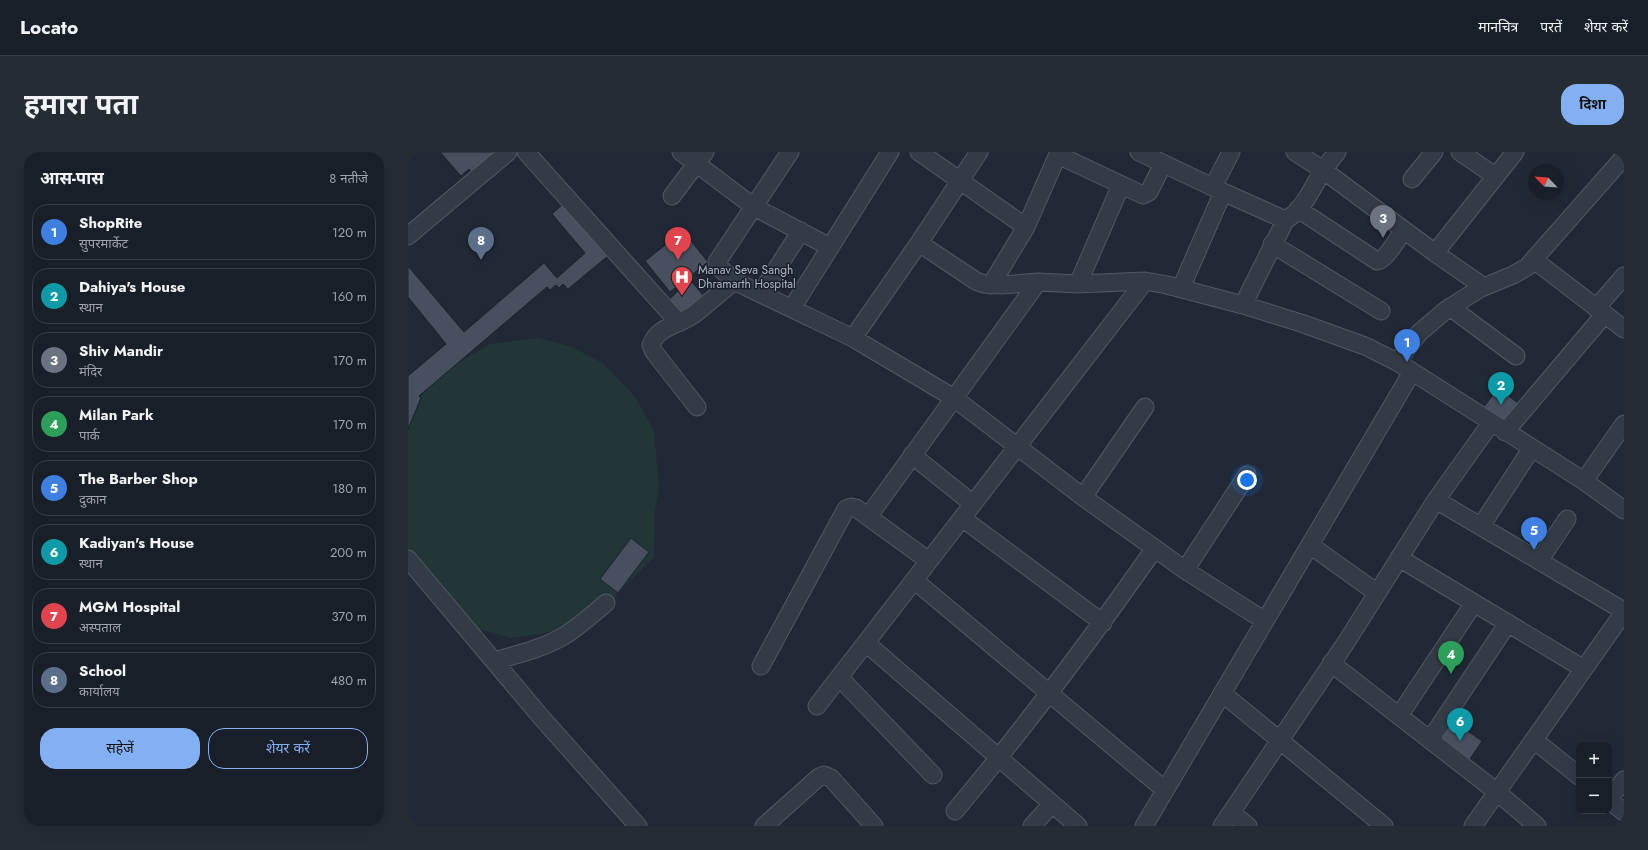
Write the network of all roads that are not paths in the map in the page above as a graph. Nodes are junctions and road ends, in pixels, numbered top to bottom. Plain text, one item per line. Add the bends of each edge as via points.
1 (508, 152) edge
2 (526, 152) edge
3 (681, 152) edge
4 (790, 152) edge
5 (890, 152) edge
6 (919, 152) edge
7 (979, 152) edge
8 (1139, 152) edge
9 (1231, 152) edge
10 (1295, 152) edge
11 (1337, 152) edge
12 (1434, 152) edge
13 (1460, 152) edge
14 (1515, 152) edge
15 (1059, 153) edge
16 (1624, 157) edge
17 (701, 158) edge
18 (1163, 164) junction
19 (1323, 170) junction
20 (1495, 176) junction
21 (1412, 180) dead end
22 (960, 181) junction
23 (1120, 185) junction
24 (1218, 190) junction
25 (672, 196) dead end
26 (754, 207) junction
27 (1298, 209) junction
28 (1284, 220) junction
29 (1026, 227) junction
30 (1404, 230) junction
31 (801, 232) junction
32 (408, 236) edge
33 (919, 244) junction
34 (1272, 244) junction
35 (830, 247) junction
36 (1435, 253) junction
37 (1534, 260) junction
38 (1624, 276) edge
39 (734, 281) junction
40 (1038, 282) junction
41 (1145, 282) junction
42 (1078, 284) junction
43 (991, 285) junction
44 (1484, 287) junction
45 (1181, 288) junction
46 (761, 293) junction
47 (1243, 305) junction
48 (1450, 307) junction
49 (792, 308) junction
50 (1382, 311) dead end
51 (1600, 312) junction
52 (679, 323) junction
53 (1624, 329) edge
54 (853, 338) junction
55 (1516, 356) dead end
56 (1397, 362) junction
57 (1412, 372) junction
58 (954, 398) junction
59 (698, 407) dead end
60 (1145, 407) dead end
61 (1498, 427) junction
62 (1621, 434) edge
63 (1017, 447) junction
64 (1532, 448) junction
65 (912, 455) junction
66 (1247, 475) dead end
67 (1584, 481) junction
68 (1083, 497) junction
69 (1436, 500) junction
70 (973, 504) junction
71 (1624, 510) edge
72 (868, 517) junction
73 (962, 518) junction
74 (1568, 519) dead end
75 (1481, 526) junction
76 (1310, 545) junction
77 (1155, 548) junction
78 (1399, 558) junction
79 (408, 560) edge
80 (929, 561) junction
81 (1539, 561) junction
82 (1185, 570) junction
83 (914, 580) junction
84 (1377, 593) junction
85 (606, 602) dead end
86 (1474, 603) junction
87 (1623, 616) edge
88 (1265, 621) junction
89 (1103, 623) junction
90 (1508, 623) junction
91 (866, 643) junction
92 (494, 661) junction
93 (1332, 663) junction
94 (761, 666) dead end
95 (1584, 669) junction
96 (839, 677) junction
97 (1049, 693) junction
98 (1222, 693) junction
99 (817, 706) dead end
100 (1399, 716) junction
101 (1430, 740) junction
102 (1534, 740) junction
103 (1280, 742) junction
104 (999, 759) junction
105 (1576, 774) edge
106 (933, 775) dead end
107 (1624, 780) edge
108 (1165, 790) junction
109 (1497, 792) junction
110 (1612, 795) edge
111 (1612, 802) edge
112 (1052, 804) junction
113 (955, 811) dead end
114 (1624, 812) edge
115 (1227, 820) edge
116 (638, 826) edge
117 (764, 826) edge
118 (874, 826) edge
119 (1032, 826) edge
120 (1078, 826) edge
121 (1144, 826) edge
122 (1248, 826) edge
123 (1384, 826) edge
124 (1473, 826) edge
125 (1537, 826) edge

1 - 32 street
2 - 52 street
3 - 17 street
4 - 26 street
5 - 35 street
6 - 22 street
7 - 22 street
8 - 18 street
9 - 24 street
10 - 19 street
11 - 19 street
12 - 21 street
13 - 20 street
14 - 20 street
15 - 23 street
15 - 29 street
16 - 37 street
17 - 25 street
17 - 26 street
18 - 23 street via 1146,195
18 - 24 street
19 - 27 street via 1309,196
19 - 30 street
20 - 36 street
22 - 29 street
22 - 33 street
23 - 42 street
24 - 28 street
24 - 45 street
26 - 31 street
26 - 39 street via 717,262
27 - 28 street
27 - 30 street via 1377,261 1385,257
28 - 34 street
29 - 43 street
30 - 36 street
31 - 35 street
31 - 46 street
33 - 43 street via 976,281
33 - 54 street
34 - 47 street
34 - 50 street
35 - 49 street
36 - 44 street
37 - 44 street via 1513,275
37 - 51 street
38 - 51 street
39 - 46 street
39 - 52 street
40 - 42 street
40 - 43 street
40 - 58 street
41 - 42 street
41 - 45 street
41 - 63 street
44 - 48 street
45 - 47 street
46 - 49 street
47 - 56 street via 1365,346
48 - 55 street
48 - 56 street via 1419,333
49 - 54 street
51 - 53 street
51 - 61 street
52 - 59 street via 666,327 655,336 651,344
54 - 58 street
56 - 57 street
57 - 61 street
57 - 76 street
58 - 63 street
58 - 65 street
60 - 68 street
61 - 64 street
61 - 69 street
62 - 67 street
63 - 68 street
63 - 70 street
64 - 67 street
64 - 75 street
65 - 70 street
65 - 72 street
66 - 82 street
67 - 71 street
68 - 77 street
69 - 75 street
69 - 78 street
70 - 73 street
72 - 80 street
72 - 94 street via 852,507 842,514
73 - 80 street
73 - 89 street
74 - 81 street
75 - 81 street
76 - 84 street
76 - 88 street
77 - 82 street
77 - 89 street
78 - 84 street
78 - 86 street
79 - 92 street
80 - 83 street
81 - 87 street
82 - 88 street
83 - 91 street
83 - 97 street
84 - 93 street
85 - 92 street via 581,624 551,642 535,650
86 - 90 street
86 - 100 street
87 - 95 street
88 - 98 street
89 - 97 street
90 - 95 street
90 - 101 street
91 - 96 street
91 - 104 street
92 - 116 street
93 - 100 street
93 - 103 street
95 - 102 street
96 - 99 street
96 - 106 street
97 - 104 street
97 - 108 street
98 - 103 street
98 - 108 street
100 - 101 street
101 - 109 street
102 - 105 street
102 - 109 street
103 - 115 street
103 - 123 street
104 - 112 street
104 - 113 street
107 - 110 street
108 - 121 street
109 - 124 street
109 - 125 street
111 - 114 street
112 - 119 street
112 - 120 street
115 - 122 street
117 - 118 street via 824,775 832,778

